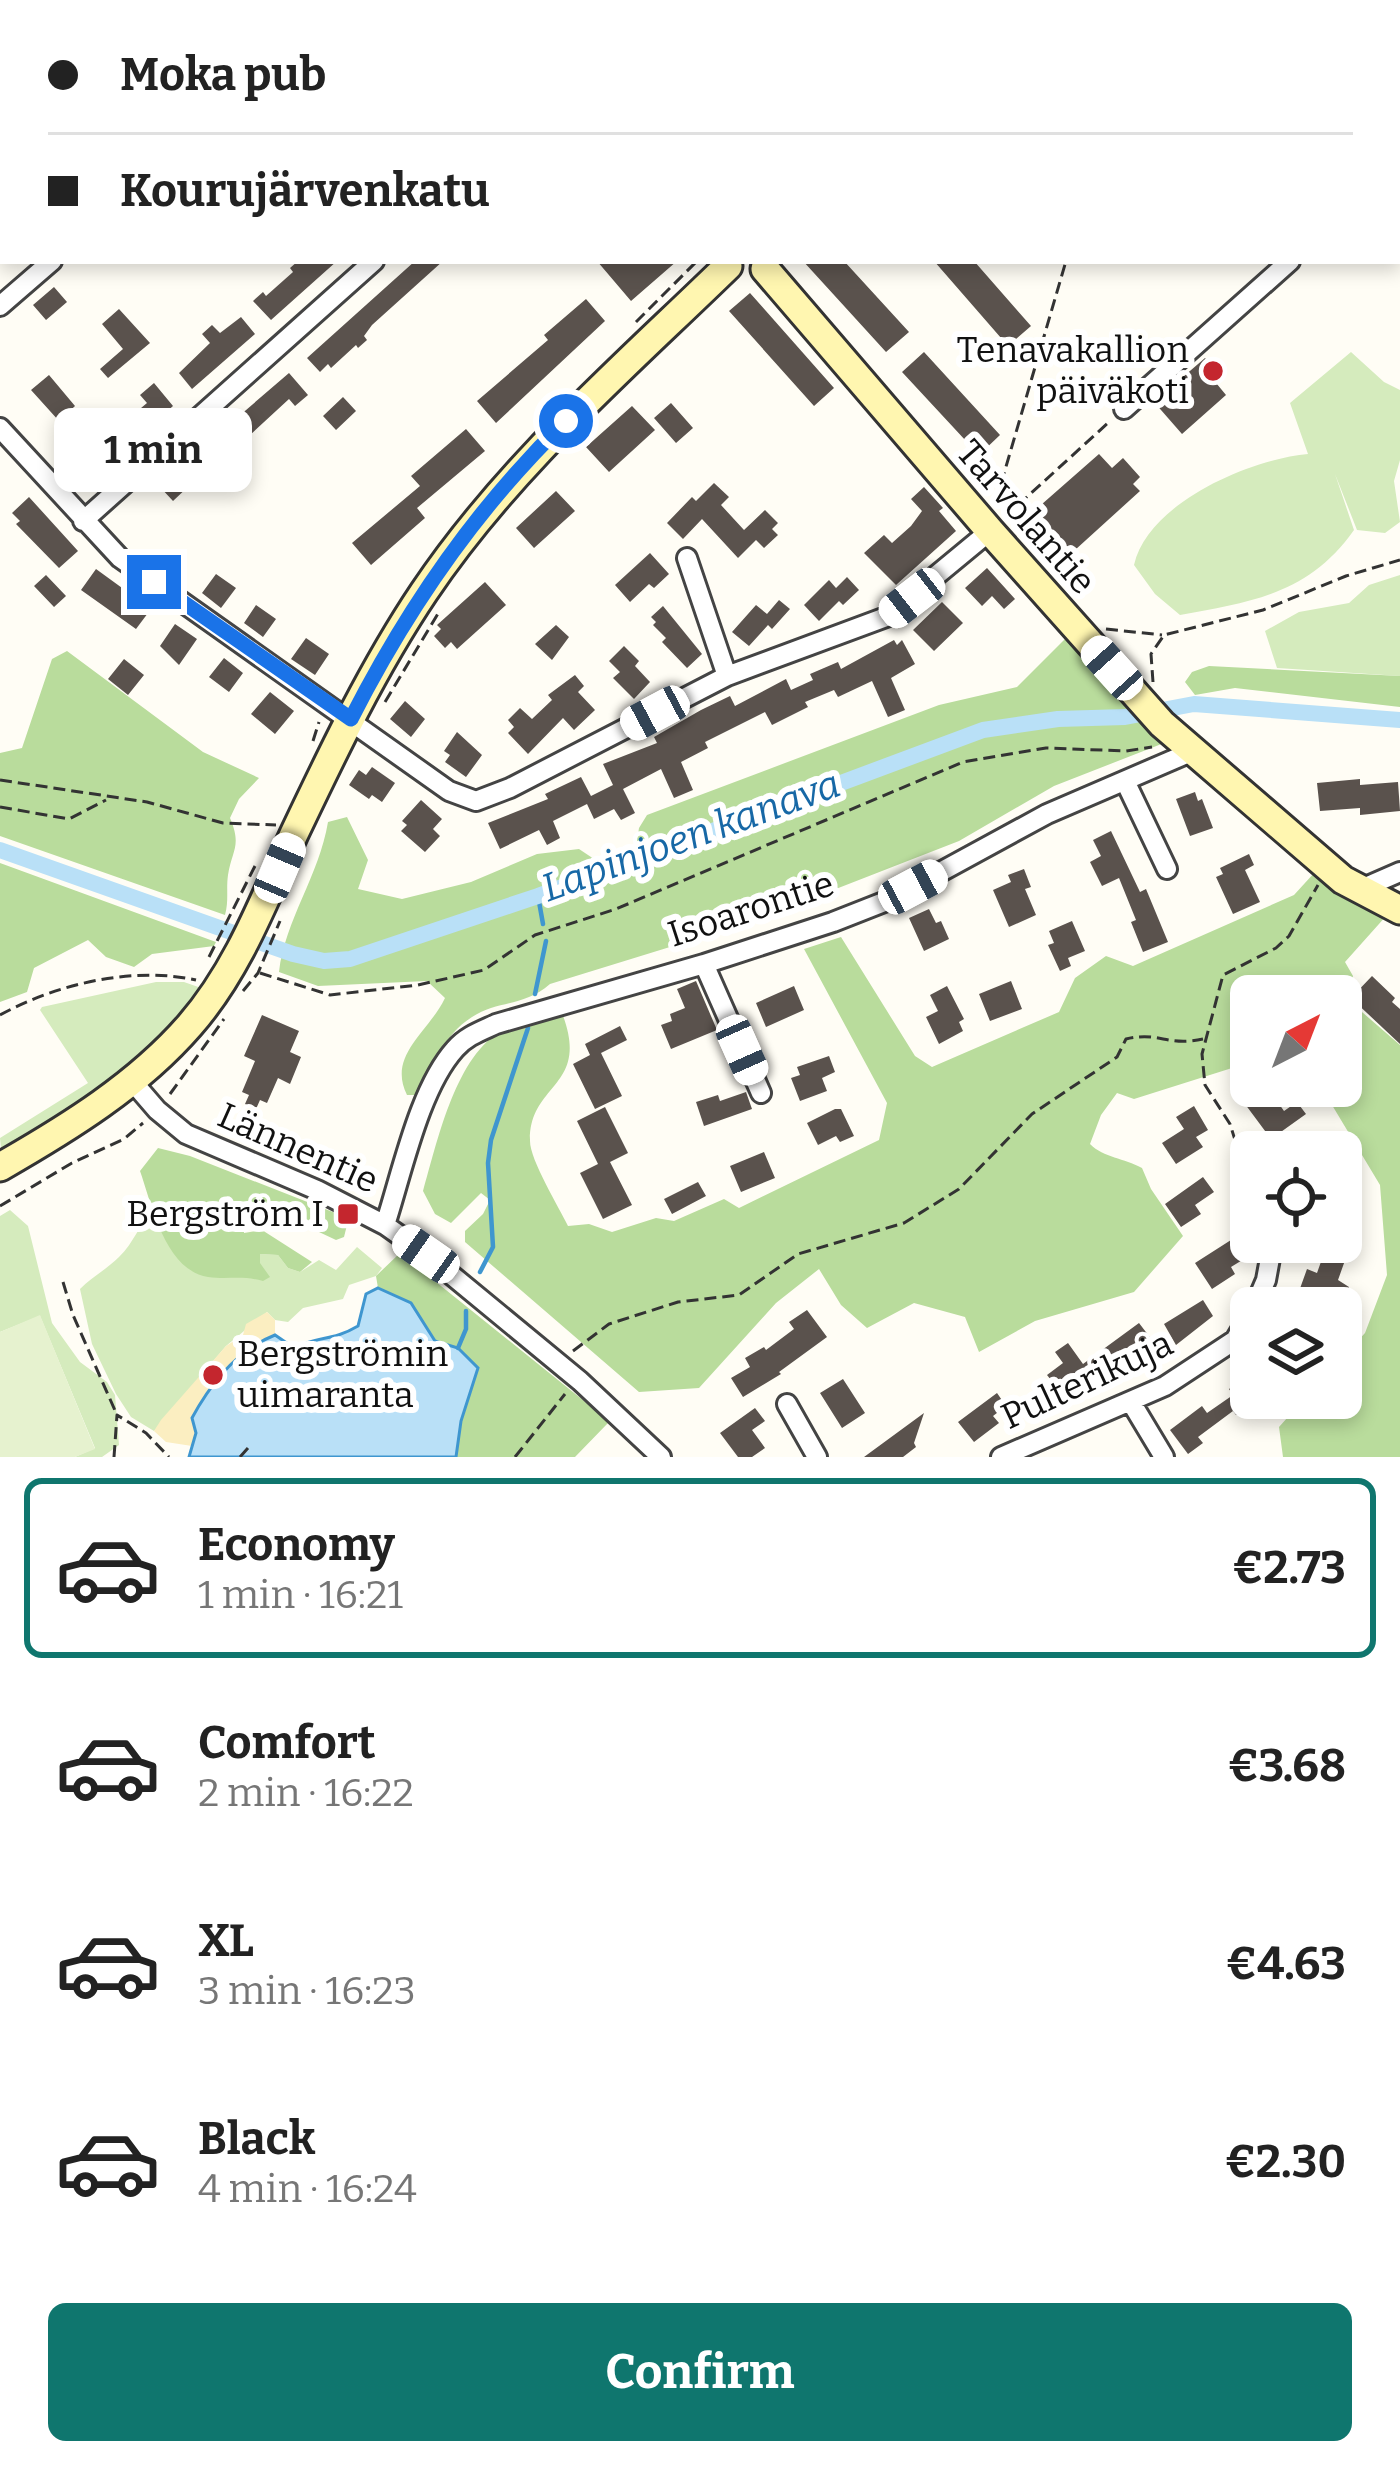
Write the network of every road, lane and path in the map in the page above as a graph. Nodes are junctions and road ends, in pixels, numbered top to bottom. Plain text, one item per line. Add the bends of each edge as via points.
1 (49, 264) edge
2 (371, 264) edge
3 (695, 264) edge
4 (727, 264) edge
5 (1065, 264) edge
6 (1287, 264) edge
7 (768, 265) edge
8 (0, 306) edge
9 (631, 328) dead end
10 (1124, 409) joint
11 (0, 428) edge
12 (83, 521) junction
13 (991, 522) junction
14 (688, 558) dead end
15 (1400, 560) edge
16 (447, 598) dead end
17 (1097, 628) dead end
18 (1164, 635) junction
19 (727, 676) junction
20 (1152, 716) junction
21 (359, 726) junction
22 (1191, 752) junction
23 (0, 779) edge
24 (1125, 781) junction
25 (111, 797) junction
26 (0, 807) edge
27 (277, 825) dead end
28 (1327, 866) junction
29 (1167, 869) dead end
30 (1400, 872) edge
31 (1361, 890) junction
32 (263, 902) junction
33 (1400, 910) edge
34 (246, 954) junction
35 (704, 964) junction
36 (214, 990) junction
37 (0, 1016) edge
38 (1203, 1039) junction
39 (132, 1081) junction
40 (761, 1093) dead end
41 (1232, 1131) edge
42 (0, 1167) edge
43 (385, 1225) junction
44 (63, 1282) dead end
45 (1230, 1344) edge
46 (557, 1363) junction
47 (580, 1381) junction
48 (1132, 1402) junction
49 (787, 1404) dead end
50 (117, 1414) junction
51 (248, 1448) dead end
52 (114, 1457) edge
53 (170, 1457) edge
54 (240, 1457) edge
55 (515, 1457) edge
56 (661, 1457) edge
57 (817, 1457) edge
58 (1001, 1457) edge
59 (1164, 1457) edge

1 - 8 street
2 - 12 street
3 - 9 path
4 - 7 main road via 742,275
4 - 21 main road via 539,447 463,536 421,596
5 - 13 path
6 - 10 street
7 - 13 main road, Tarvolantie
10 - 13 path
11 - 12 street
12 - 21 street via 120,558
13 - 19 street via 886,617
13 - 20 main road, Tarvolantie
14 - 19 street
15 - 18 path via 1263,610
16 - 21 path
17 - 18 path
18 - 20 path via 1151,654
19 - 21 street via 476,801 449,791
20 - 22 main road, Tarvolantie
20 - 34 path via 1126,751 1046,748 963,762 616,909 535,935 484,970 330,995
21 - 32 main road
22 - 24 street, Isoarontie
22 - 28 main road
23 - 25 path
24 - 29 street
24 - 35 street, Isoarontie via 889,900
25 - 26 path via 69,819
25 - 27 path via 223,823
28 - 31 main road
28 - 38 path via 1289,936 1223,975
30 - 31 street
31 - 33 main road
32 - 34 main road
32 - 34 path
32 - 34 path
34 - 36 main road
35 - 40 street
35 - 43 street, Isoarontie via 470,1036 439,1072
36 - 37 path via 143,972 68,988
36 - 39 main road
38 - 41 path via 1205,1085
38 - 46 path via 1126,1039 1117,1057 1032,1114 959,1189 904,1223 798,1254 739,1294 609,1324
39 - 42 main road
39 - 43 street, Lännentie via 186,1134
43 - 46 street, Lännentie
44 - 50 path
45 - 48 street, Pulterikuja
46 - 47 street, Lännentie
47 - 55 path
47 - 56 street, Lännentie
48 - 58 street, Pulterikuja
48 - 59 street
49 - 57 street
50 - 52 path
50 - 53 path
51 - 54 path

